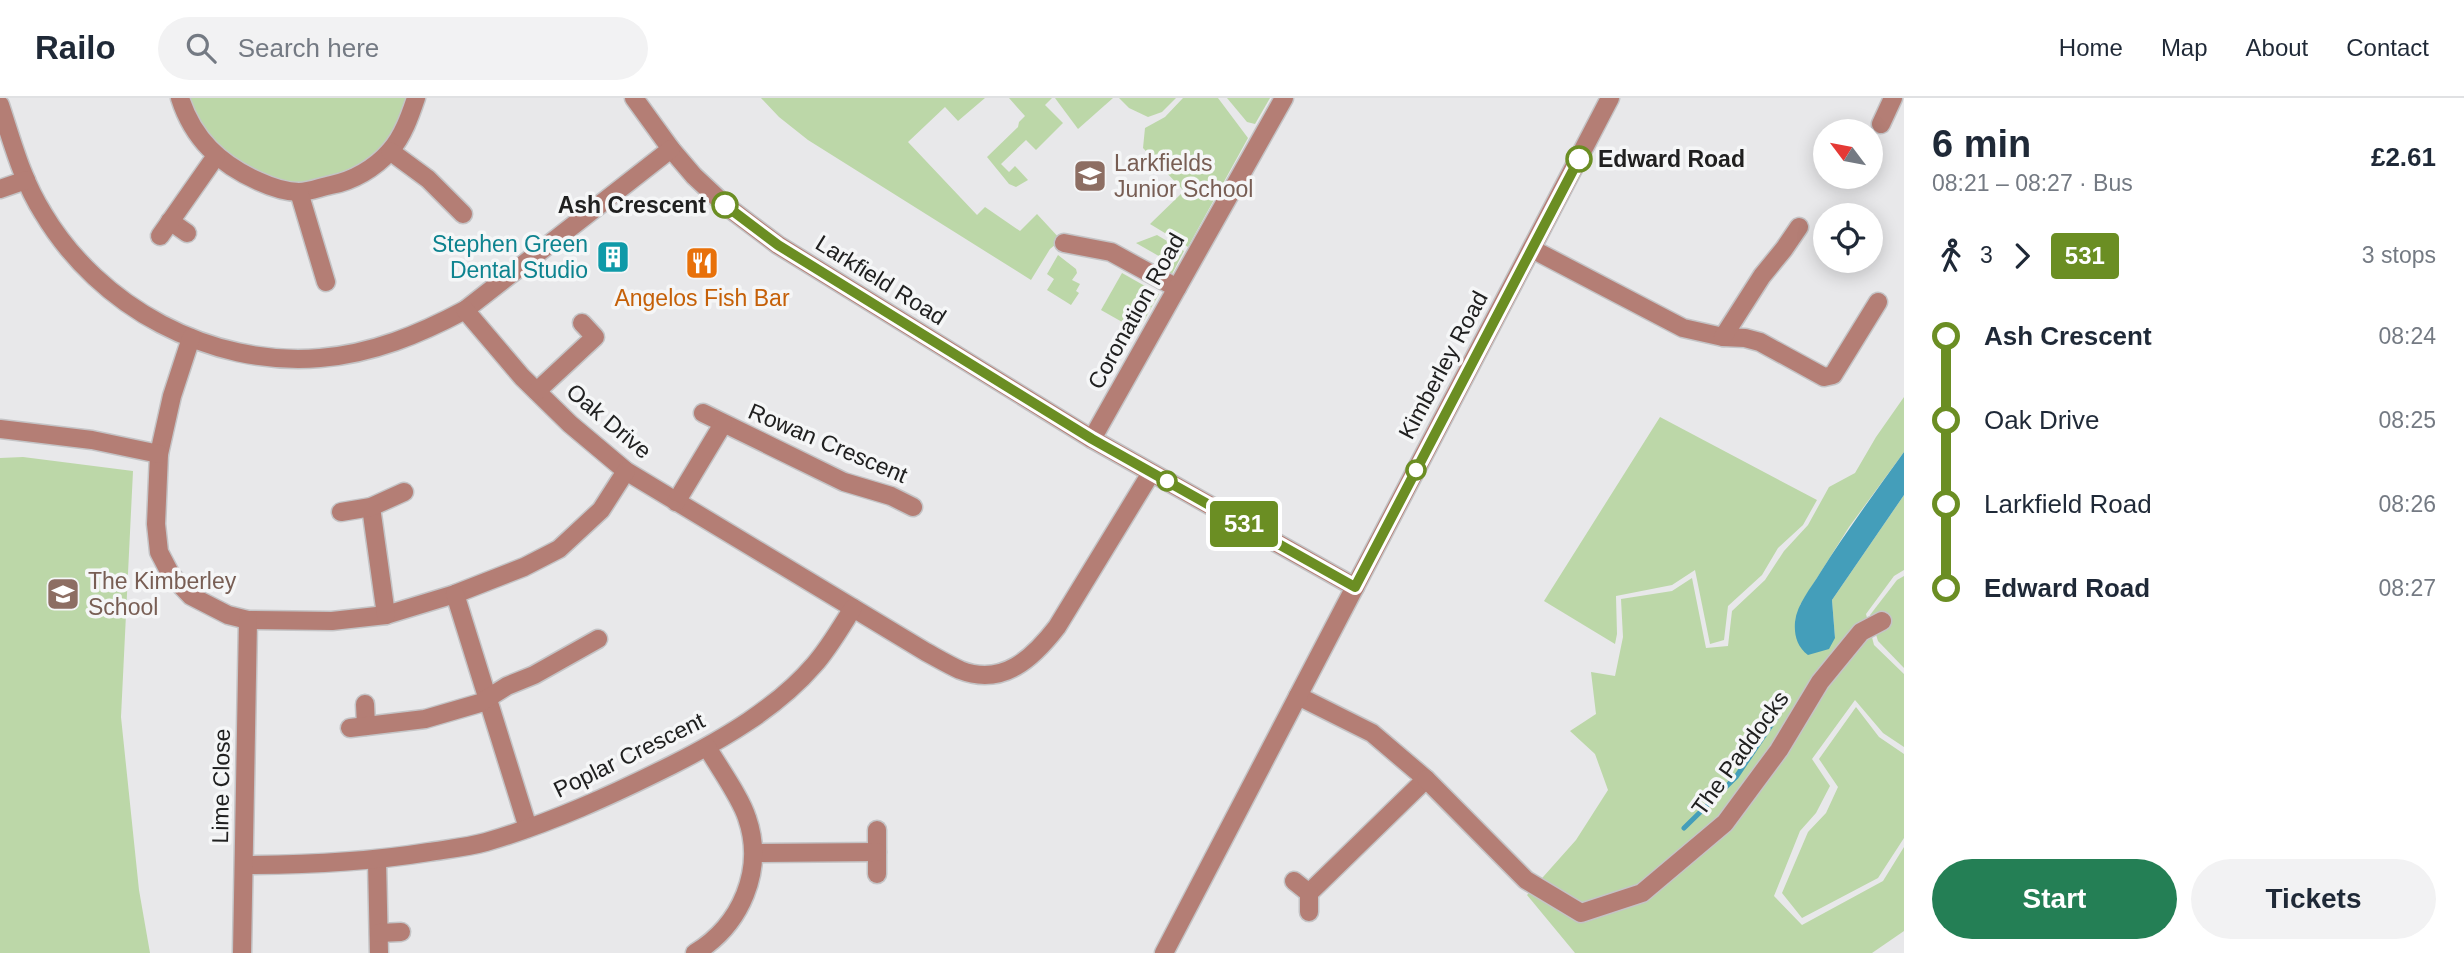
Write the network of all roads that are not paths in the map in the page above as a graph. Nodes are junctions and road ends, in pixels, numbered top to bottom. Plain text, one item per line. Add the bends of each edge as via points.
1 (180, 98) edge
2 (415, 98) edge
3 (634, 98) edge
4 (1284, 98) edge
5 (1610, 98) edge
6 (1893, 98) edge
7 (0, 105) edge
8 (1883, 120) edge
9 (671, 149) junction
10 (390, 151) junction
11 (216, 156) junction
12 (26, 180) junction
13 (0, 189) edge
14 (299, 192) junction
15 (463, 214) dead end
16 (1798, 227) dead end
17 (187, 233) dead end
18 (1064, 243) dead end
19 (1532, 249) junction
20 (326, 282) dead end
21 (1177, 288) junction
22 (1878, 302) dead end
23 (465, 310) junction
24 (582, 324) dead end
25 (1723, 337) junction
26 (191, 338) junction
27 (537, 391) junction
28 (703, 413) dead end
29 (723, 424) junction
30 (0, 429) edge
31 (1092, 439) junction
32 (159, 454) junction
33 (626, 471) junction
34 (1151, 473) junction
35 (404, 492) dead end
36 (676, 502) junction
37 (371, 507) junction
38 (913, 507) dead end
39 (341, 512) dead end
40 (1355, 587) junction
41 (456, 594) junction
42 (853, 608) junction
43 (386, 615) junction
44 (248, 620) junction
45 (1882, 621) dead end
46 (598, 639) dead end
47 (1298, 696) junction
48 (487, 699) junction
49 (365, 704) dead end
50 (707, 747) junction
51 (1426, 779) junction
52 (528, 828) junction
53 (877, 830) dead end
54 (877, 852) junction
55 (754, 853) junction
56 (377, 861) junction
57 (245, 865) junction
58 (877, 874) dead end
59 (1294, 881) dead end
60 (401, 932) dead end
61 (379, 933) junction
62 (242, 953) edge
63 (379, 953) edge
64 (695, 953) edge
65 (1164, 953) edge

1 - 11 street via 202,143
2 - 10 street via 410,119
3 - 9 street, Larkfield Road
4 - 21 street, Coronation Road
5 - 19 street, Kimberley Road
6 - 8 street
7 - 12 street
9 - 23 street
9 - 31 street, Larkfield Road via 725,205 778,245
10 - 14 street via 347,182
10 - 15 street via 428,179
11 - 14 street via 273,188
11 - 17 street via 165,228
12 - 13 street
12 - 26 street via 69,250 106,288 151,320
14 - 20 street
16 - 25 street
18 - 21 street via 1111,252
19 - 25 street via 1683,328
19 - 40 street, Kimberley Road
21 - 31 street, Coronation Road
22 - 25 street via 1833,375 1825,377 1760,342
23 - 26 street via 395,342 320,358 242,353
23 - 27 street, Oak Drive
24 - 27 street via 595,337
26 - 32 street
27 - 33 street, Oak Drive
28 - 29 street, Rowan Crescent
29 - 36 street, Rowan Crescent
29 - 38 street, Rowan Crescent via 844,482
30 - 32 street
31 - 34 street, Larkfield Road
32 - 44 street via 156,524 159,552 171,575 191,596
33 - 36 street, Oak Drive
33 - 41 street via 601,510 559,549
34 - 40 street, Larkfield Road
34 - 42 street, Oak Drive via 1058,627 1027,661 1005,671 963,671
35 - 37 street
36 - 42 street, Oak Drive
37 - 39 street
37 - 43 street
40 - 47 street, Kimberley Road
41 - 43 street
41 - 48 street
42 - 50 street, Poplar Crescent via 815,664 791,688
43 - 44 street via 332,621
44 - 57 street, Lime Close
45 - 51 street, The Paddocks via 1861,632 1820,682 1779,750 1725,823 1642,893 1581,913 1526,880
46 - 48 street
47 - 51 street, The Paddocks via 1372,733
47 - 65 street, Kimberley Road
48 - 49 street via 425,719 358,727
48 - 52 street
50 - 52 street, Poplar Crescent via 619,791
50 - 55 street via 747,816
51 - 59 street via 1309,903
52 - 56 street, Poplar Crescent via 484,843
53 - 54 street
54 - 55 street
54 - 58 street
55 - 64 street via 745,896 736,913 720,935
56 - 57 street, Poplar Crescent
56 - 61 street
57 - 62 street, Lime Close
60 - 61 street
61 - 63 street

